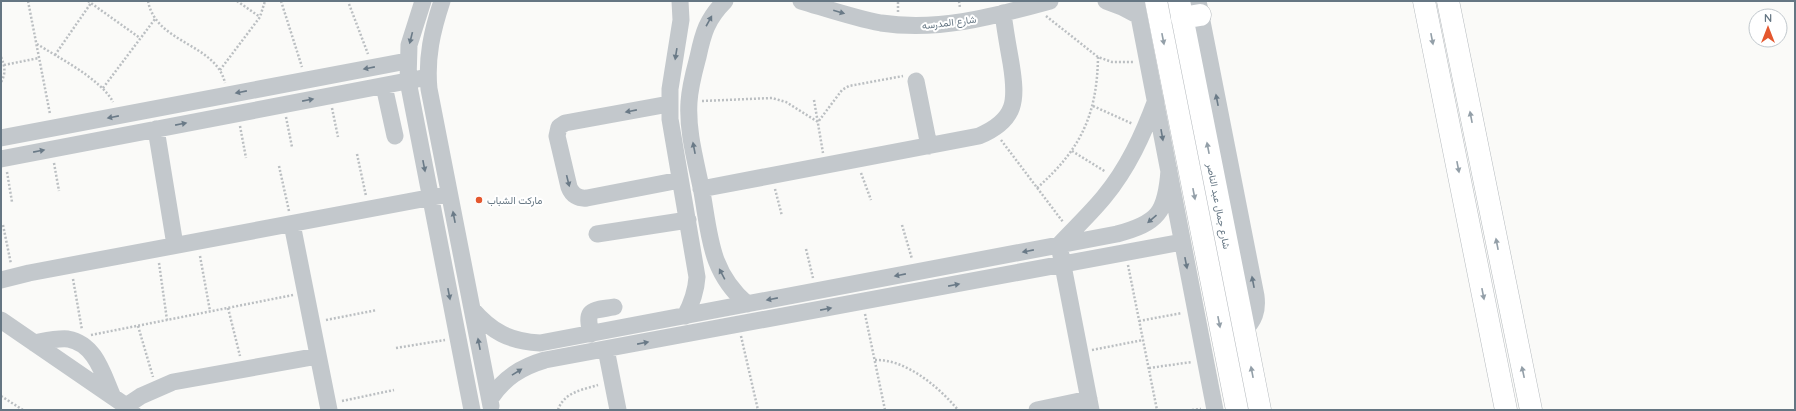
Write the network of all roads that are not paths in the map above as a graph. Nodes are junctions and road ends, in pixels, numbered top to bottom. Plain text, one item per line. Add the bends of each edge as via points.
1 (423, 1) edge
2 (442, 1) edge
3 (680, 1) edge
4 (725, 1) edge
5 (801, 1) edge
6 (1050, 1) edge
7 (1106, 1) edge
8 (1156, 1) edge
9 (1424, 1) edge
10 (1448, 1) edge
11 (1010, 8) edge
12 (1137, 8) edge
13 (1190, 9) edge
14 (407, 61) junction
15 (428, 77) junction
16 (408, 81) junction
17 (916, 81) road end
18 (384, 86) junction
19 (1156, 99) junction
20 (669, 104) junction
21 (156, 129) junction
22 (395, 136) dead end
23 (1, 138) edge
24 (929, 146) junction
25 (3, 158) edge
26 (1169, 170) junction
27 (680, 180) junction
28 (701, 188) junction
29 (449, 194) junction
30 (430, 198) junction
31 (688, 220) junction
32 (292, 224) junction
33 (597, 234) dead end
34 (1182, 242) junction
35 (175, 245) junction
36 (1059, 245) junction
37 (1063, 264) junction
38 (7, 278) edge
39 (747, 304) junction
40 (614, 307) dead end
41 (472, 309) junction
42 (685, 316) junction
43 (1, 320) edge
44 (591, 334) junction
45 (556, 340) junction
46 (34, 343) junction
47 (606, 349) junction
48 (318, 356) junction
49 (559, 358) junction
50 (124, 404) edge
51 (491, 404) edge
52 (1090, 405) edge
53 (328, 407) edge
54 (1528, 409) edge
55 (472, 410) edge
56 (618, 410) edge
57 (1037, 410) edge
58 (1215, 410) edge
59 (1237, 410) edge
60 (1260, 410) edge
61 (1506, 410) edge

1 -> 14 street via 413,30
2 - 15 street via 431,36 427,63
3 -> 20 street via 681,20
28 -> 4 street via 690,131 689,102 707,24
5 -> 11 street, شارع المدرسه via 866,19 922,26 956,23
6 - 11 street, شارع المدرسه
7 - 12 street via 1122,7
8 -> 59 main road
9 -> 61 main road
54 -> 10 main road
11 - 24 street via 1015,96 1011,110 1003,122 993,130 979,136
12 - 19 street
60 -> 13 main road, شارع جمال عبد الناصر via 1244,331
14 - 16 street
14 -> 23 street
15 - 16 street
15 - 29 street
16 - 18 street
16 -> 30 street
17 - 24 street
21 -> 18 street
18 - 22 street
19 -> 26 street
19 - 36 street via 1137,146 1118,178 1098,204
20 - 27 street via 671,134
20 -> 27 street via 564,123 559,127 557,136 569,187 578,197 587,198
25 -> 21 street
21 - 35 street
24 - 28 street
26 - 34 street
26 -> 36 street via 1163,206 1145,225 1117,234
27 - 31 street
39 -> 28 street via 728,285 716,262
29 - 30 street
41 -> 29 street
30 - 32 street
30 -> 55 street
31 - 33 street
31 - 42 street via 697,277 696,291
32 - 35 street
32 - 48 street
34 - 37 street
34 -> 58 street
35 - 38 street
36 - 37 street
36 -> 39 street
47 -> 37 street
37 - 52 street
39 - 42 street
40 - 44 street via 590,313 588,319
41 - 45 street via 482,321 509,338 540,343
51 -> 41 street
42 - 44 street
43 - 46 street
44 - 45 street
45 - 49 street via 553,348
46 - 50 street
46 - 50 street via 67,339 85,346
47 - 49 street
47 - 56 street
48 - 50 street via 190,378 156,388
48 - 53 street
51 -> 49 street via 508,378 519,370 532,364
52 - 57 street

